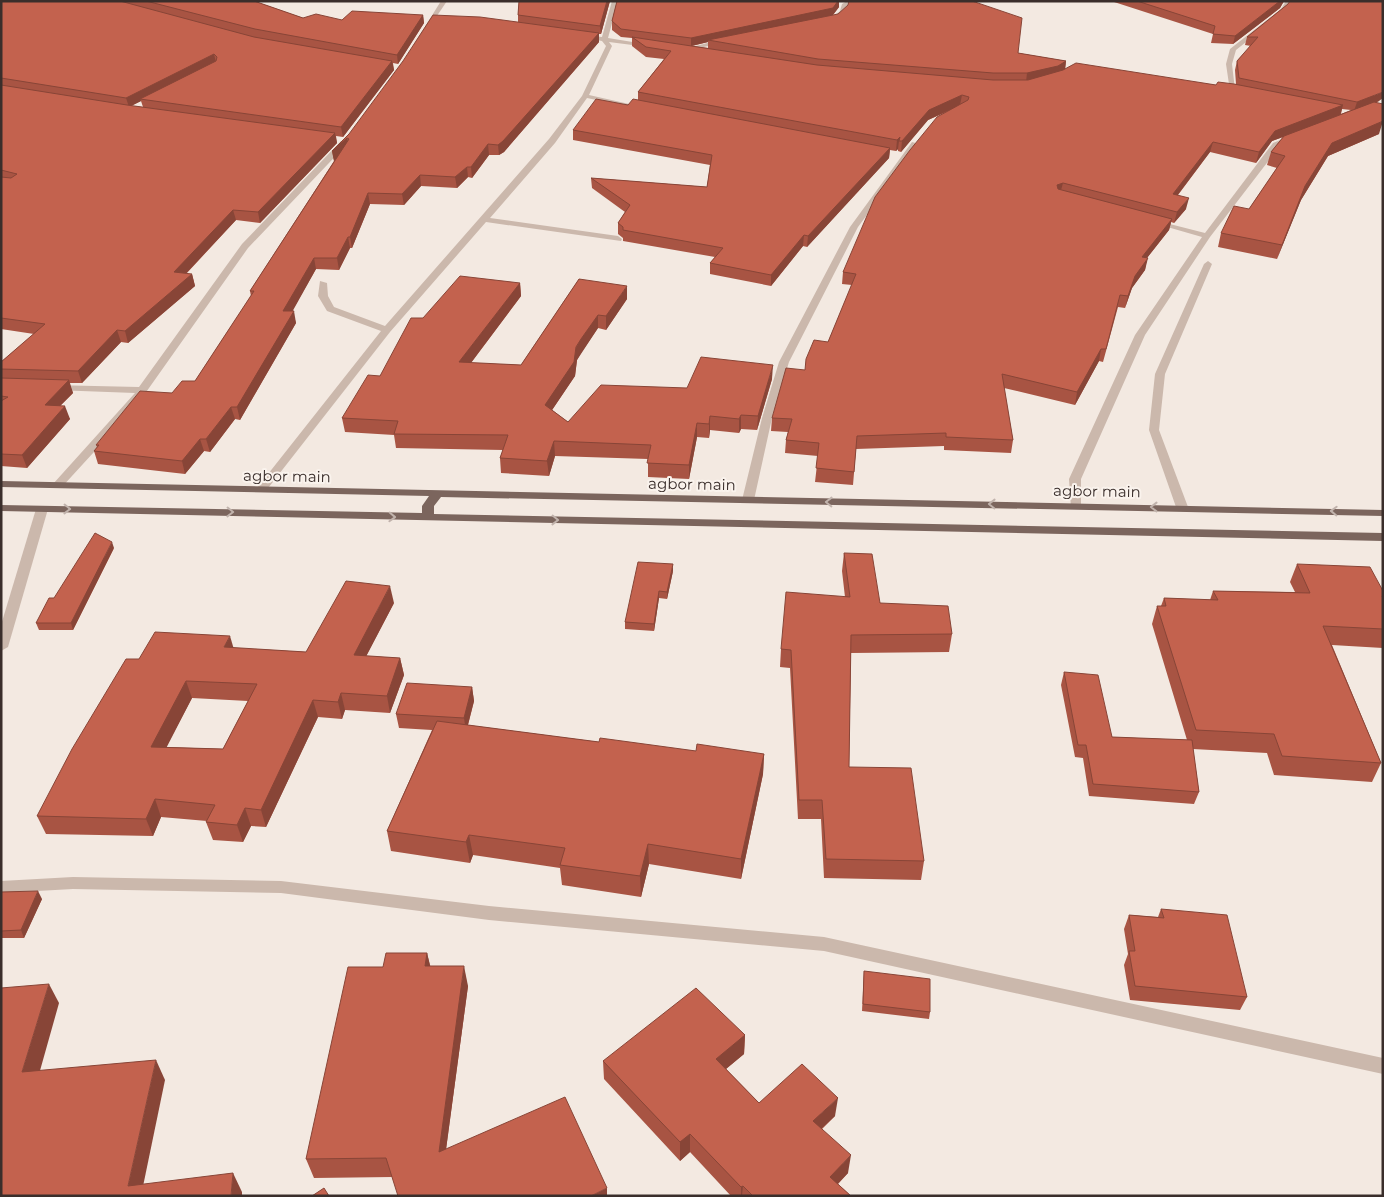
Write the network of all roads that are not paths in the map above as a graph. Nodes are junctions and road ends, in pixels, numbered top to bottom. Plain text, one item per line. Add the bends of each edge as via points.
1 (444, 1) edge
2 (615, 1) edge
3 (852, 1) edge
4 (1289, 1) edge
5 (835, 3) edge
6 (844, 5) junction
7 (828, 20) edge
8 (577, 36) edge
9 (731, 39) edge
10 (604, 40) junction
11 (414, 46) edge
12 (659, 46) edge
13 (677, 48) edge
14 (686, 49) junction
15 (705, 52) edge
16 (1223, 89) edge
17 (1232, 90) junction
18 (1242, 92) edge
19 (585, 96) junction
20 (648, 109) edge
21 (1302, 135) edge
22 (921, 137) edge
23 (336, 140) edge
24 (483, 219) junction
25 (1143, 219) edge
26 (1207, 236) junction
27 (618, 239) edge
28 (1208, 264) dead end
29 (322, 283) dead end
30 (386, 330) junction
31 (39, 386) edge
32 (142, 390) junction
33 (1, 484) edge
34 (58, 486) junction
35 (261, 490) junction
36 (437, 494) junction
37 (748, 500) junction
38 (1075, 506) junction
39 (1182, 507) junction
40 (1, 508) edge
41 (42, 509) junction
42 (1383, 513) edge
43 (428, 518) junction
44 (1383, 537) edge
45 (1, 647) edge
46 (1, 887) edge
47 (1383, 1066) edge

1 - 11 street
2 - 10 street
3 - 6 street
4 - 17 street via 1283,10 1233,49 1229,64
5 - 6 street
6 - 7 street via 843,12
8 - 10 street
9 - 14 street
10 - 12 street
10 - 19 street via 609,46
13 - 14 street
14 - 15 street
16 - 17 street
17 - 18 street
19 - 20 street
19 - 24 street via 552,141
21 - 26 street via 1276,145
22 - 37 street via 899,156 854,227 784,362
23 - 32 street via 348,137 245,246
24 - 27 street
24 - 30 street
25 - 26 street
26 - 38 street via 1140,335 1075,479
28 - 39 street via 1160,374 1154,430
29 - 30 street via 323,296 330,309
30 - 35 street
31 - 32 street
32 - 34 street
33 - 34 main road, agbor main
34 - 35 main road, agbor main
35 - 36 main road, agbor main
36 - 37 main road, agbor main
36 - 43 main road via 428,506
38 -> 37 main road, agbor main
39 -> 38 main road, agbor main
42 -> 39 main road, agbor main
40 - 41 main road
41 -> 43 main road
41 - 45 street
43 -> 44 main road
46 - 47 street via 72,884 281,887 490,913 824,944

